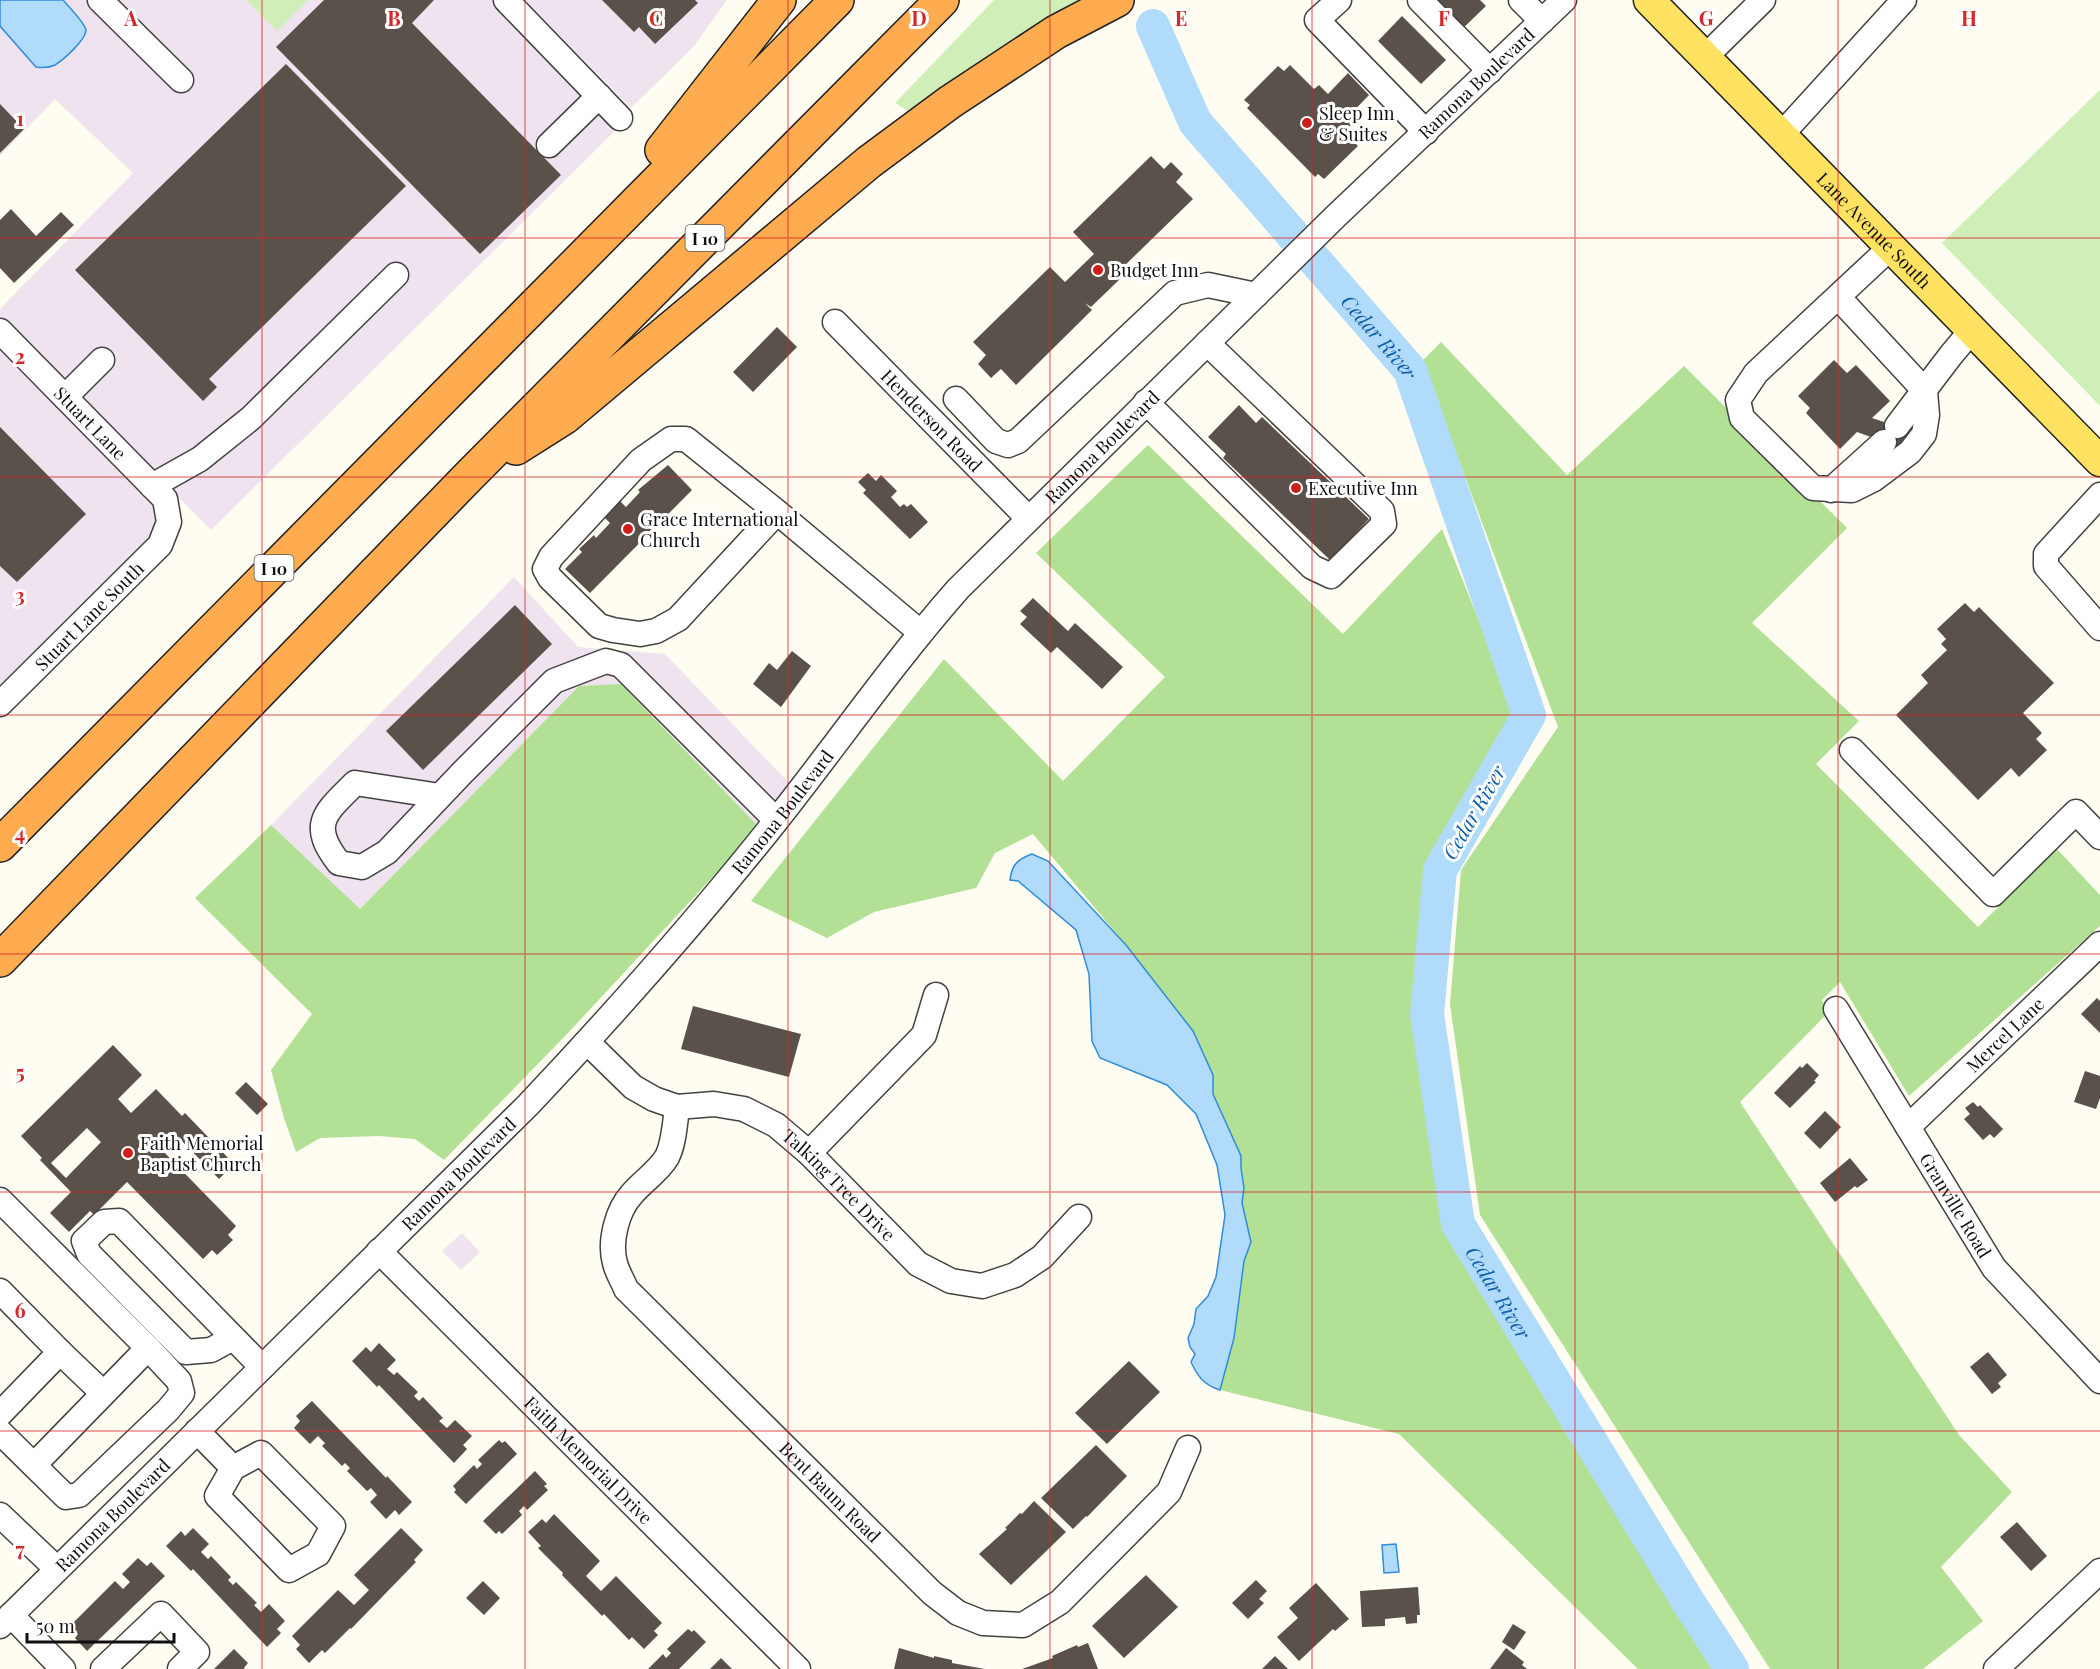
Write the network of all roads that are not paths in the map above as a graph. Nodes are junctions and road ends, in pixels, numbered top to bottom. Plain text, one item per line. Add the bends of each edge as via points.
1 (100, 0) edge
2 (506, 0) edge
3 (779, 0) edge
4 (837, 0) edge
5 (942, 0) edge
6 (1116, 0) edge
7 (1339, 0) edge
8 (1420, 0) edge
9 (1521, 0) edge
10 (1564, 0) edge
11 (1649, 0) edge
12 (1904, 0) edge
13 (1761, 1) edge
14 (1542, 21) junction
15 (1705, 57) junction
16 (1491, 71) junction
17 (181, 80) dead end
18 (599, 96) junction
19 (620, 118) dead end
20 (1426, 132) junction
21 (1781, 135) junction
22 (549, 145) dead end
23 (1891, 247) junction
24 (396, 275) dead end
25 (548, 291) junction
26 (1256, 295) junction
27 (1838, 297) junction
28 (835, 322) dead end
29 (1972, 330) junction
30 (0, 331) edge
31 (1207, 343) junction
32 (102, 360) dead end
33 (1925, 391) junction
34 (65, 397) junction
35 (956, 399) dead end
36 (1146, 402) junction
37 (2100, 461) edge
38 (468, 477) junction
39 (152, 486) junction
40 (1831, 490) junction
41 (2100, 495) edge
42 (777, 512) junction
43 (1028, 518) junction
44 (169, 522) joint
45 (2100, 628) edge
46 (920, 632) junction
47 (0, 704) edge
48 (1852, 750) dead end
49 (440, 796) junction
50 (776, 820) junction
51 (2100, 837) edge
52 (0, 845) edge
53 (2100, 944) edge
54 (0, 960) edge
55 (936, 995) dead end
56 (1836, 1009) dead end
57 (587, 1042) junction
58 (677, 1107) junction
59 (1908, 1127) junction
60 (809, 1152) junction
61 (0, 1200) edge
62 (1079, 1217) dead end
63 (379, 1251) junction
64 (0, 1291) edge
65 (233, 1338) junction
66 (148, 1348) junction
67 (60, 1352) junction
68 (262, 1366) junction
69 (2100, 1381) edge
70 (104, 1394) junction
71 (2, 1407) edge
72 (197, 1431) junction
73 (0, 1432) edge
74 (1188, 1448) dead end
75 (34, 1465) junction
76 (233, 1468) junction
77 (0, 1515) edge
78 (57, 1569) junction
79 (2100, 1571) edge
80 (5, 1621) edge
81 (63, 1669) edge
82 (103, 1669) edge
83 (180, 1669) edge
84 (798, 1669) edge
85 (1996, 1669) edge

1 - 17 street
2 - 18 street
3 - 25 highway
4 - 25 highway, I 10
5 - 38 highway, I 10
6 - 38 highway via 1056,32 950,102 869,162 565,417
7 - 20 street via 1317,20
8 - 16 street
9 - 14 street
10 - 14 street, Ramona Boulevard
11 - 15 main road, Lane Avenue South
12 - 21 street
13 - 15 street
14 - 16 street, Ramona Boulevard
15 - 21 main road, Lane Avenue South
16 - 20 street, Ramona Boulevard
18 - 19 street
18 - 22 street
20 - 26 street, Ramona Boulevard
21 - 23 main road, Lane Avenue South
23 - 27 street
23 - 29 main road, Lane Avenue South
24 - 39 street via 251,418 200,459
25 - 52 highway, I 10
26 - 31 street, Ramona Boulevard
26 - 35 street via 1208,285 1175,293 1018,441 1008,445 996,441
27 - 33 street
27 - 40 street via 1756,373 1738,400 1742,418 1812,488
28 - 43 street, Henderson Road
29 - 33 street
29 - 37 main road, Lane Avenue South
30 - 34 street, Stuart Lane
31 - 36 street, Ramona Boulevard
31 - 36 street via 1382,511 1384,524 1331,576 1312,567
32 - 34 street
33 - 40 street via 1891,434
33 - 40 street via 1924,434 1910,452 1852,490
34 - 39 street, Stuart Lane
36 - 43 street, Ramona Boulevard
38 - 54 highway, I 10
39 - 44 street, Stuart Lane via 165,499
41 - 45 street via 2046,554 2046,566
42 - 42 street via 678,620 656,631 640,634 599,626 550,578 545,568 550,557 641,460 671,439 686,440
42 - 46 street
43 - 46 street, Ramona Boulevard
44 - 47 street, Stuart Lane South via 160,545
46 - 50 street, Ramona Boulevard
48 - 51 street via 1993,894 2076,812
49 - 49 street via 387,852 362,867 339,863 326,847 322,832 327,811 355,783
49 - 50 street via 554,681 606,661 621,665
50 - 57 street, Ramona Boulevard
53 - 59 street, Mercel Lane
55 - 60 street via 924,1035
56 - 59 street, Granville Road
57 - 58 street, Talking Tree Drive via 633,1087
57 - 63 street, Ramona Boulevard
58 - 60 street, Talking Tree Drive via 714,1104 744,1109 776,1125
58 - 74 street, Bent Baum Road via 667,1156 631,1196 621,1211 614,1234 614,1262 626,1289 932,1593 958,1613 983,1623 1023,1625 1060,1602 1169,1492
59 - 69 street, Granville Road via 1994,1268
60 - 62 street, Talking Tree Drive via 918,1264 951,1281 982,1286 1015,1275 1042,1257
61 - 66 street
63 - 68 street, Ramona Boulevard
63 - 84 street, Faith Memorial Drive
64 - 67 street
65 - 65 street via 119,1221 104,1222 84,1241 89,1254 186,1352 211,1350
65 - 68 street
66 - 70 street
66 - 75 street via 179,1381 182,1393 168,1410 79,1495 66,1497
67 - 70 street
67 - 71 street
68 - 72 street, Ramona Boulevard
70 - 75 street
72 - 76 street
72 - 78 street, Ramona Boulevard
73 - 75 street
76 - 76 street via 217,1496 289,1570 318,1554 333,1526 261,1453
77 - 78 street
78 - 80 street, Ramona Boulevard
79 - 85 street
80 - 81 street
82 - 83 street via 160,1614 197,1652

